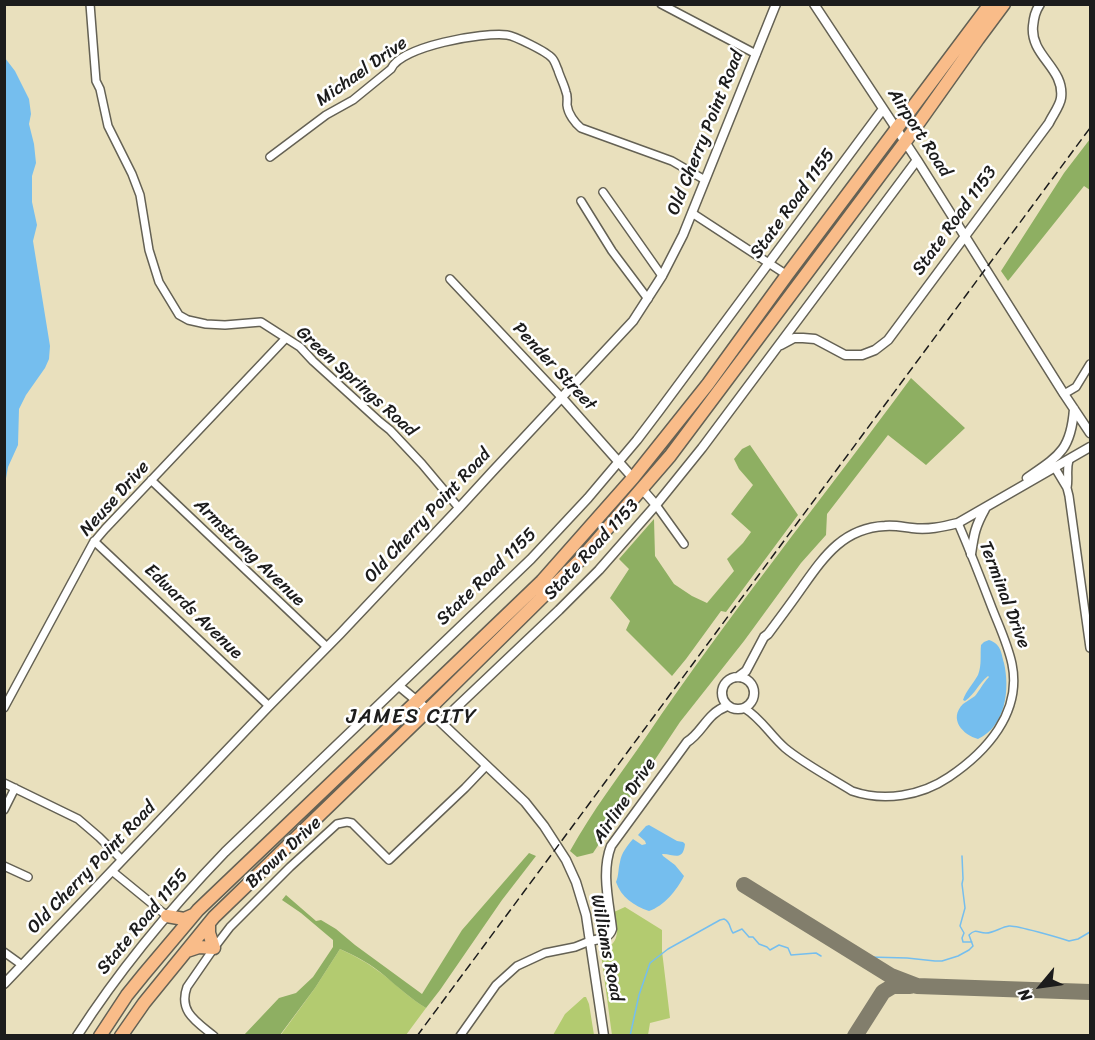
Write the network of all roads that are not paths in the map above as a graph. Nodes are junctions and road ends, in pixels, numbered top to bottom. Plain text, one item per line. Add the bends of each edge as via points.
1 (90, 4) edge
2 (661, 4) edge
3 (776, 4) edge
4 (814, 4) edge
5 (990, 4) edge
6 (1005, 4) edge
7 (1040, 4) edge
8 (756, 54) junction
9 (883, 109) junction
10 (896, 128) junction
11 (905, 142) junction
12 (270, 157) dead end
13 (917, 160) junction
14 (705, 180) junction
15 (603, 192) dead end
16 (581, 201) dead end
17 (692, 213) junction
18 (965, 235) junction
19 (769, 264) junction
20 (787, 275) junction
21 (662, 276) junction
22 (450, 279) dead end
23 (648, 299) junction
24 (286, 338) junction
25 (771, 355) junction
26 (1090, 364) edge
27 (1064, 394) junction
28 (562, 398) junction
29 (1074, 408) junction
30 (1090, 433) edge
31 (1090, 447) edge
32 (1069, 460) junction
33 (619, 461) junction
34 (1055, 468) junction
35 (633, 477) junction
36 (151, 480) junction
37 (1067, 488) junction
38 (642, 489) junction
39 (1014, 491) junction
40 (656, 505) junction
41 (987, 507) junction
42 (459, 508) junction
43 (958, 523) junction
44 (94, 541) junction
45 (684, 544) dead end
46 (971, 554) junction
47 (768, 634) junction
48 (327, 647) junction
49 (1090, 648) edge
50 (738, 677) junction
51 (750, 682) junction
52 (399, 686) junction
53 (721, 694) junction
54 (417, 701) junction
55 (269, 706) junction
56 (727, 706) junction
57 (4, 708) edge
58 (744, 708) junction
59 (428, 710) junction
60 (441, 722) junction
61 (687, 742) junction
62 (486, 766) junction
63 (4, 783) edge
64 (15, 788) junction
65 (4, 810) edge
66 (122, 860) junction
67 (4, 866) edge
68 (112, 871) junction
69 (28, 877) dead end
70 (198, 910) junction
71 (167, 916) junction
72 (209, 923) junction
73 (590, 941) junction
74 (171, 942) junction
75 (214, 948) junction
76 (4, 952) edge
77 (186, 952) junction
78 (22, 965) junction
79 (4, 984) edge
80 (77, 1035) edge
81 (100, 1035) edge
82 (121, 1035) edge
83 (214, 1035) edge
84 (459, 1035) edge
85 (604, 1035) edge

1 - 24 street, Green Springs Road via 96,81 108,126 140,195 148,250 159,282 179,315 188,320 215,325 261,322
2 - 8 street
3 - 8 street, Old Cherry Point Road
4 - 9 street, Airport Road
5 - 10 highway
6 - 11 highway
7 - 18 street, State Road 1153 via 1032,34 1036,47 1056,72 1061,99 1049,123
8 - 14 street, Old Cherry Point Road
9 - 10 street, Airport Road
9 - 19 street, State Road 1155
10 - 11 street, Airport Road
10 - 20 highway
11 - 13 street, Airport Road
11 - 38 highway
12 - 14 street, Michael Drive via 353,100 411,53 475,36 505,35 554,59 567,94 567,108 582,128 672,161
13 - 18 street, Airport Road
13 - 25 street, State Road 1153
14 - 17 street, Old Cherry Point Road
15 - 21 street
16 - 23 street
17 - 19 street
17 - 21 street, Old Cherry Point Road
18 - 25 street, State Road 1153 via 888,340 875,350 845,355 815,339 794,338
18 - 27 street, Airport Road
19 - 20 street
19 - 33 street, State Road 1155
20 - 35 highway via 708,384
21 - 23 street, Old Cherry Point Road
22 - 28 street, Pender Street
23 - 28 street, Old Cherry Point Road via 622,334
24 - 36 street, Neuse Drive
24 - 42 street, Green Springs Road via 390,430
25 - 40 street, State Road 1153
26 - 27 street via 1076,387
27 - 29 street, Airport Road
28 - 33 street, Pender Street
28 - 42 street, Old Cherry Point Road
29 - 30 street, Airport Road
29 - 39 street via 1069,438 1061,453
31 - 32 street
32 - 34 street
32 - 37 street
33 - 35 street, Pender Street
33 - 52 street, State Road 1155 via 531,559
34 - 37 street
34 - 39 street
35 - 54 highway via 542,581
36 - 44 street, Neuse Drive
36 - 48 street, Armstrong Avenue
37 - 49 street
38 - 40 street
38 - 59 highway via 580,560
39 - 41 street
40 - 45 street
40 - 60 street, State Road 1153 via 599,570
41 - 43 street
41 - 46 street via 972,536
42 - 48 street, Old Cherry Point Road
43 - 46 street, Terminal Drive
43 - 47 street via 928,529 870,528 841,541 825,556
44 - 55 street, Edwards Avenue
44 - 57 street, Neuse Drive
46 - 58 street, Terminal Drive via 1006,644 1014,687 1001,726 978,754 941,783 902,795 873,796 852,791 786,749
47 - 50 street
47 - 51 street
48 - 55 street, Old Cherry Point Road
50 - 51 street
50 - 53 street via 728,680
51 - 58 street via 754,696
52 - 54 street, Williams Road
52 - 71 street, State Road 1155 via 225,852
53 - 56 street
53 - 61 street via 688,735
54 - 59 street, Williams Road
54 - 70 highway
55 - 66 street, Old Cherry Point Road
56 - 58 street via 735,710
56 - 61 street via 715,712
59 - 60 street, Williams Road
59 - 72 highway
60 - 62 street, Williams Road
61 - 73 street, Airline Drive via 611,846 606,874 612,929 607,937
62 - 73 street, Williams Road via 535,813 566,860 581,898
62 - 75 street, Brown Drive via 389,860 352,822 337,824 254,902
63 - 64 street
64 - 65 street
64 - 66 street via 78,819
66 - 68 street, Old Cherry Point Road
67 - 69 street
68 - 71 street
68 - 78 street, Old Cherry Point Road
70 - 71 highway via 184,919
70 - 74 highway
71 - 74 highway via 174,932
71 - 80 street, State Road 1155 via 136,951
72 - 75 highway
72 - 77 highway
73 - 84 street via 545,953 517,966 496,985
73 - 85 street, Williams Road
74 - 81 highway via 132,988
75 - 77 highway via 196,947
75 - 83 street, Brown Drive via 188,987 184,1001 189,1014
76 - 78 street
77 - 82 highway
78 - 79 street, Old Cherry Point Road

